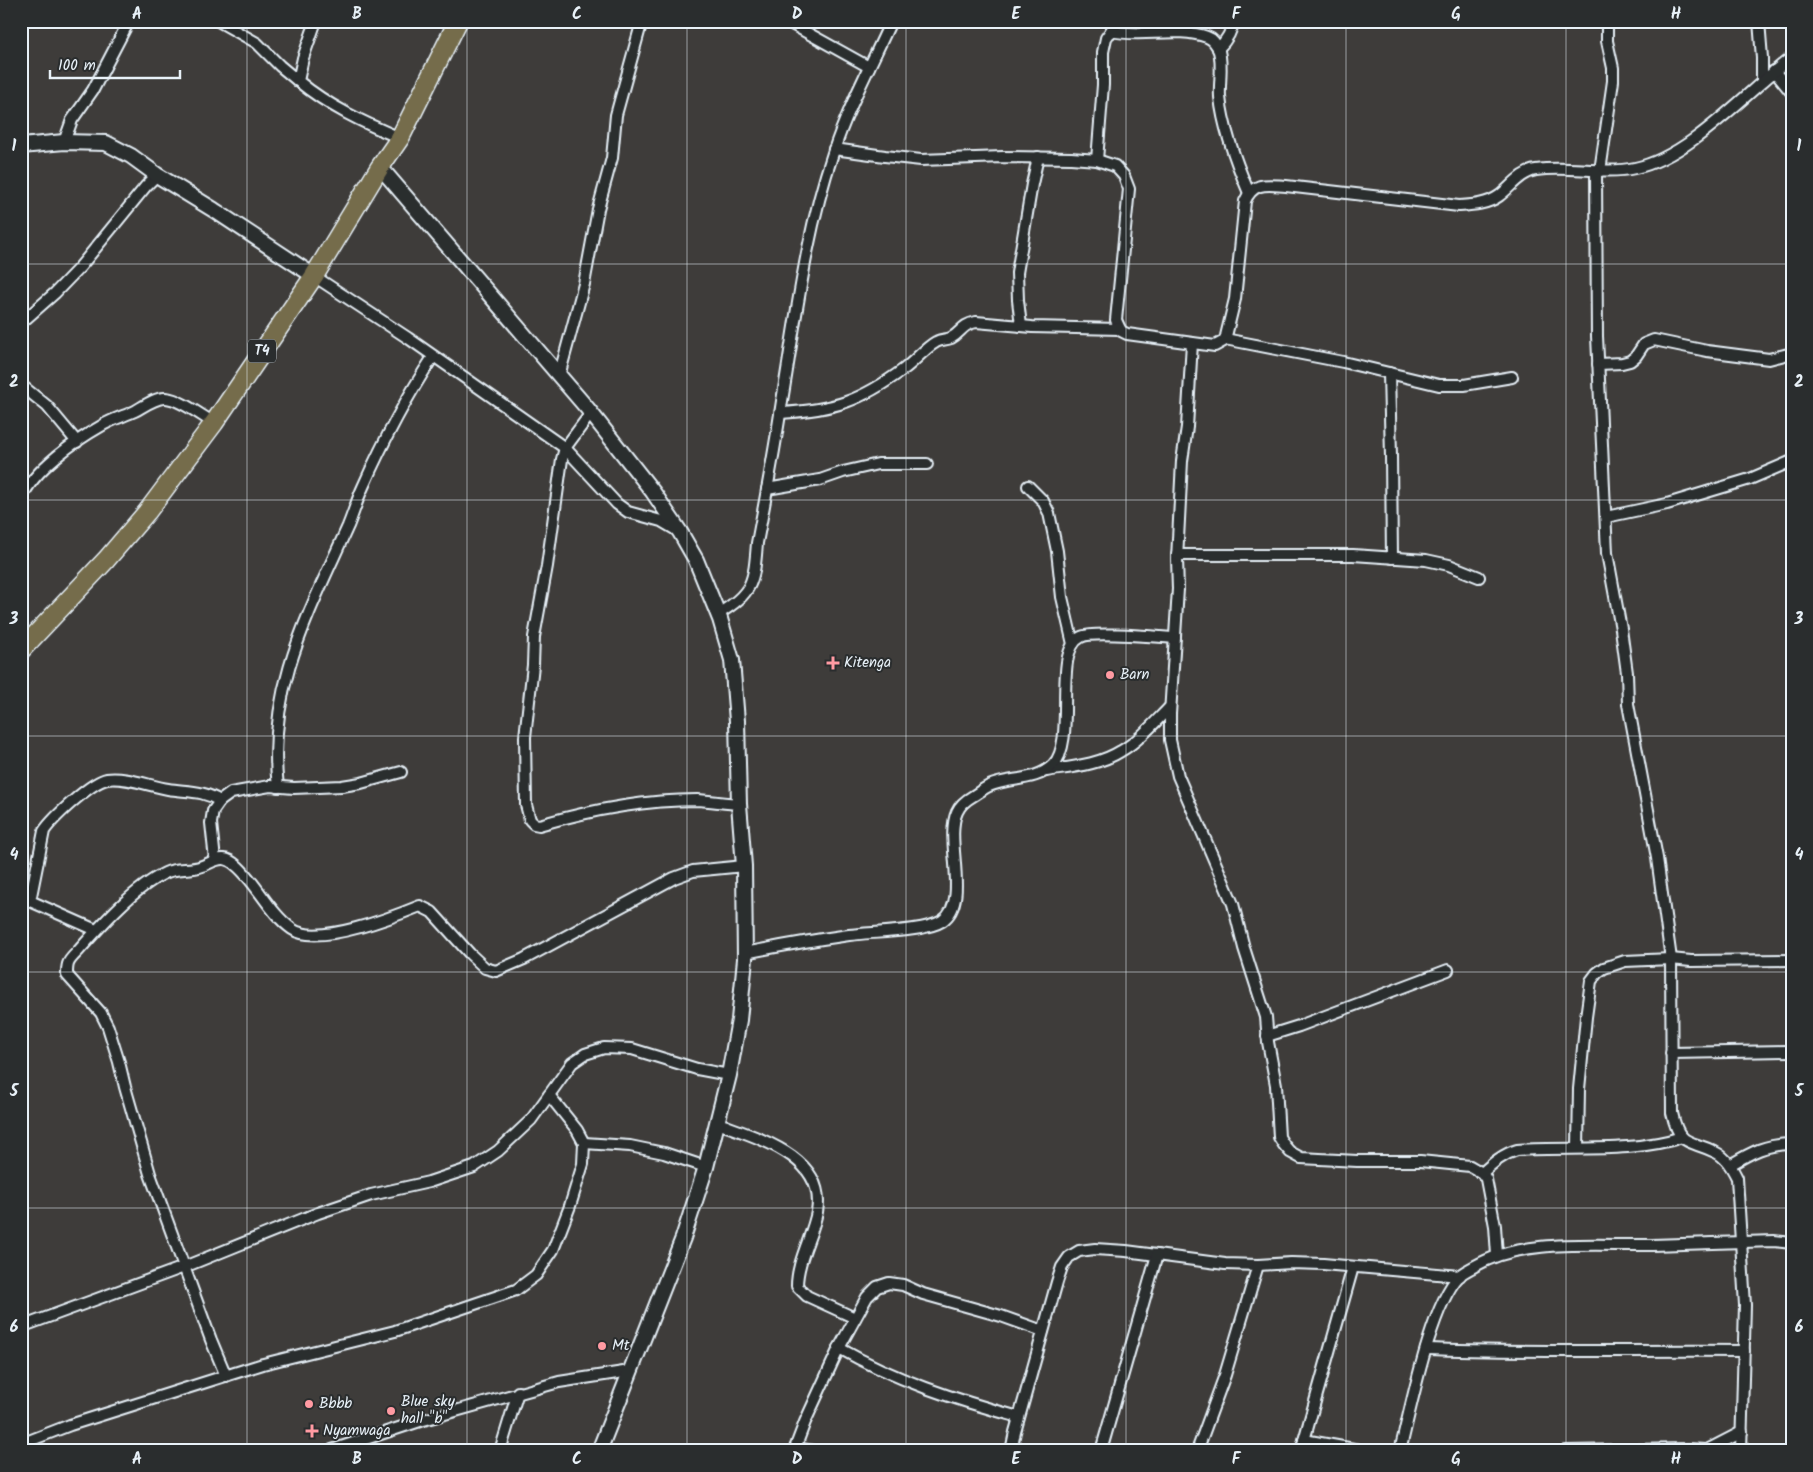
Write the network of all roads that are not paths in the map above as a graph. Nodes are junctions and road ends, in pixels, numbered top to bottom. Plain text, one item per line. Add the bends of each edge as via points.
1 (129, 21) edge
2 (218, 21) edge
3 (316, 21) edge
4 (458, 21) edge
5 (642, 21) edge
6 (786, 21) edge
7 (891, 21) edge
8 (1118, 21) edge
9 (1233, 21) edge
10 (1607, 21) edge
11 (1759, 21) edge
12 (1111, 31) junction
13 (1218, 49) junction
14 (1792, 57) edge
15 (869, 67) junction
16 (1774, 71) junction
17 (298, 81) junction
18 (1762, 81) junction
19 (1792, 93) edge
20 (400, 138) junction
21 (64, 142) junction
22 (21, 146) edge
23 (834, 149) junction
24 (1038, 157) junction
25 (1097, 160) junction
26 (380, 167) junction
27 (1598, 171) junction
28 (157, 176) junction
29 (1249, 193) junction
30 (314, 276) junction
31 (21, 323) edge
32 (1021, 326) junction
33 (1120, 329) junction
34 (1224, 339) junction
35 (1192, 343) junction
36 (1792, 353) edge
37 (433, 357) junction
38 (1598, 364) junction
39 (1388, 373) junction
40 (559, 376) junction
41 (1512, 377) dead end
42 (21, 385) edge
43 (591, 413) junction
44 (780, 413) junction
45 (214, 423) junction
46 (78, 442) junction
47 (565, 448) junction
48 (1792, 461) edge
49 (927, 464) dead end
50 (1028, 486) dead end
51 (766, 489) junction
52 (21, 499) edge
53 (1606, 516) junction
54 (680, 532) junction
55 (1177, 555) junction
56 (1392, 558) junction
57 (1479, 577) dead end
58 (718, 614) junction
59 (1175, 638) junction
60 (1073, 644) junction
61 (21, 650) edge
62 (1170, 707) junction
63 (401, 772) dead end
64 (1043, 772) junction
65 (278, 787) junction
66 (220, 801) junction
67 (739, 804) junction
68 (215, 860) junction
69 (744, 866) junction
70 (26, 899) edge
71 (96, 930) junction
72 (745, 953) junction
73 (1671, 959) junction
74 (1792, 960) edge
75 (1448, 970) dead end
76 (1268, 1036) junction
77 (1792, 1051) edge
78 (1671, 1053) junction
79 (730, 1075) junction
80 (548, 1095) junction
81 (718, 1124) junction
82 (1682, 1137) junction
83 (584, 1143) junction
84 (1792, 1144) edge
85 (1578, 1148) junction
86 (1730, 1165) junction
87 (706, 1167) junction
88 (1482, 1173) junction
89 (1741, 1242) junction
90 (1792, 1243) edge
91 (1157, 1255) junction
92 (1496, 1255) junction
93 (1258, 1266) junction
94 (184, 1267) junction
95 (1353, 1267) junction
96 (1460, 1276) junction
97 (855, 1318) junction
98 (21, 1327) edge
99 (1044, 1331) junction
100 (838, 1348) junction
101 (1426, 1349) junction
102 (1744, 1350) junction
103 (630, 1371) junction
104 (226, 1376) junction
105 (518, 1392) junction
106 (1019, 1417) junction
107 (1742, 1432) junction
108 (1304, 1440) junction
109 (21, 1444) edge
110 (795, 1449) edge
111 (1689, 1450) edge
112 (1708, 1450) edge
113 (329, 1451) edge
114 (500, 1451) edge
115 (599, 1451) edge
116 (814, 1451) edge
117 (1011, 1451) edge
118 (1101, 1451) edge
119 (1197, 1451) edge
120 (1301, 1451) edge
121 (1365, 1451) edge
122 (1400, 1451) edge
123 (1566, 1451) edge
124 (1721, 1451) edge
125 (1741, 1451) edge

1 - 21 street via 93,90 72,120
2 - 17 street via 257,43
3 - 17 street
4 - 20 highway, T4
5 - 40 street via 616,115 612,158 598,209 584,284
6 - 15 street
7 - 15 street
8 - 12 street
9 - 13 street via 1229,36
10 - 27 street via 1607,41 1614,68
11 - 18 street
12 - 13 street via 1202,35 1210,37
12 - 25 street via 1103,52
13 - 29 street via 1223,113
14 - 16 street
15 - 23 street
16 - 18 street
16 - 19 street
17 - 20 street via 367,125
18 - 27 street via 1690,142 1660,160 1635,168
20 - 26 highway, T4
21 - 22 main road
21 - 28 main road via 106,143 131,156
23 - 24 street via 921,160
23 - 44 street via 799,290
24 - 25 street
24 - 32 street via 1017,274
25 - 33 street via 1115,166 1129,189 1117,311
26 - 30 highway, T4
26 - 40 main road
27 - 29 street via 1534,170 1522,175 1498,197 1484,203 1460,206 1279,186 1262,185
27 - 38 street
28 - 30 main road
28 - 31 street via 80,267
29 - 34 street via 1245,201 1235,299
30 - 37 street
30 - 45 highway, T4
32 - 33 street
32 - 44 street via 968,324 949,339 934,342 906,368 856,400 827,408
33 - 35 street via 1127,334
34 - 35 street via 1215,346
34 - 39 street
35 - 55 street
36 - 38 street via 1769,359 1654,340 1644,344 1630,361
37 - 47 street
37 - 65 street via 405,400 363,487 292,655 276,736
38 - 53 street
39 - 41 street via 1439,385 1464,385
39 - 56 street
40 - 43 main road
42 - 46 street via 46,406
43 - 47 street
43 - 54 main road
44 - 51 street
45 - 46 street via 165,397 104,424
45 - 61 highway, T4 via 147,512
46 - 52 street via 39,473
47 - 54 street via 617,504 628,512 661,521
47 - 67 street via 534,637 525,737 525,792 530,820 539,825 589,812 658,801 699,800
48 - 53 street via 1750,479 1667,504
49 - 51 street via 878,464 820,480
50 - 60 street via 1043,501 1049,513
51 - 58 street via 756,566 750,586 741,598
53 - 73 street via 1607,553 1627,673 1628,704 1658,858
54 - 58 main road via 696,560
55 - 56 street
55 - 59 street
56 - 57 street via 1449,565
58 - 67 main road via 732,660
59 - 60 street via 1094,634 1081,636
59 - 62 street
60 - 64 street via 1066,672 1061,751 1058,760
62 - 64 street via 1121,752 1082,766
62 - 76 street via 1170,740 1178,776 1233,904 1266,1017
63 - 65 street via 342,786
64 - 72 street via 990,786 962,804 956,813 954,836 955,899 943,920 928,926
65 - 66 street via 247,789
66 - 68 street via 213,811 211,823
66 - 70 street via 209,794 128,780 107,779 94,785 50,822 44,831
67 - 69 main road
68 - 69 street via 224,858 235,864 279,918 294,931 312,934 344,932 420,906 432,912 484,968 496,971 674,878 692,871
68 - 71 street via 192,869 166,872 134,895
69 - 72 main road
70 - 71 street
71 - 94 street via 69,962 67,975 108,1026 150,1174
72 - 79 main road
73 - 74 street
73 - 78 street
73 - 85 street via 1625,962 1604,968 1591,981 1579,1089
75 - 76 street
76 - 88 street via 1276,1085 1279,1136 1290,1152 1309,1159 1420,1161 1470,1166
77 - 78 street
78 - 82 street via 1672,1113
79 - 80 street via 697,1069 632,1049 604,1048 585,1054 572,1063
79 - 81 main road
80 - 83 street via 578,1130
80 - 94 street via 531,1120 498,1151 474,1167 318,1213
81 - 87 main road
81 - 97 street via 780,1149 801,1163 812,1177 817,1191 817,1211 797,1275 797,1286 814,1300
82 - 85 street via 1666,1142
82 - 86 street via 1716,1152
83 - 87 street via 630,1146
83 - 104 street via 583,1164 553,1250 536,1275 516,1290 395,1331
84 - 86 street via 1758,1149
85 - 88 street via 1517,1150 1500,1157
86 - 89 street via 1737,1178
87 - 103 main road via 683,1238
88 - 92 street via 1495,1226
89 - 90 street
89 - 92 street via 1586,1244
89 - 102 street
91 - 93 street
91 - 99 street via 1095,1249 1079,1251 1069,1257 1062,1267
91 - 118 street
92 - 96 street
93 - 95 street via 1291,1263
93 - 119 street via 1225,1375
94 - 98 street
94 - 104 street
95 - 96 street
95 - 108 street
96 - 101 street via 1439,1311
97 - 99 street via 866,1297 889,1283
97 - 100 street
99 - 106 street
100 - 106 street via 894,1376 956,1399
100 - 110 street
101 - 102 street
101 - 122 street
102 - 107 street
103 - 105 street
103 - 115 main road
104 - 109 street via 70,1425
105 - 113 street
105 - 114 street
106 - 117 street
107 - 112 street
107 - 125 street
108 - 120 street
108 - 121 street
110 - 116 street
111 - 112 street
111 - 123 street
112 - 124 street

